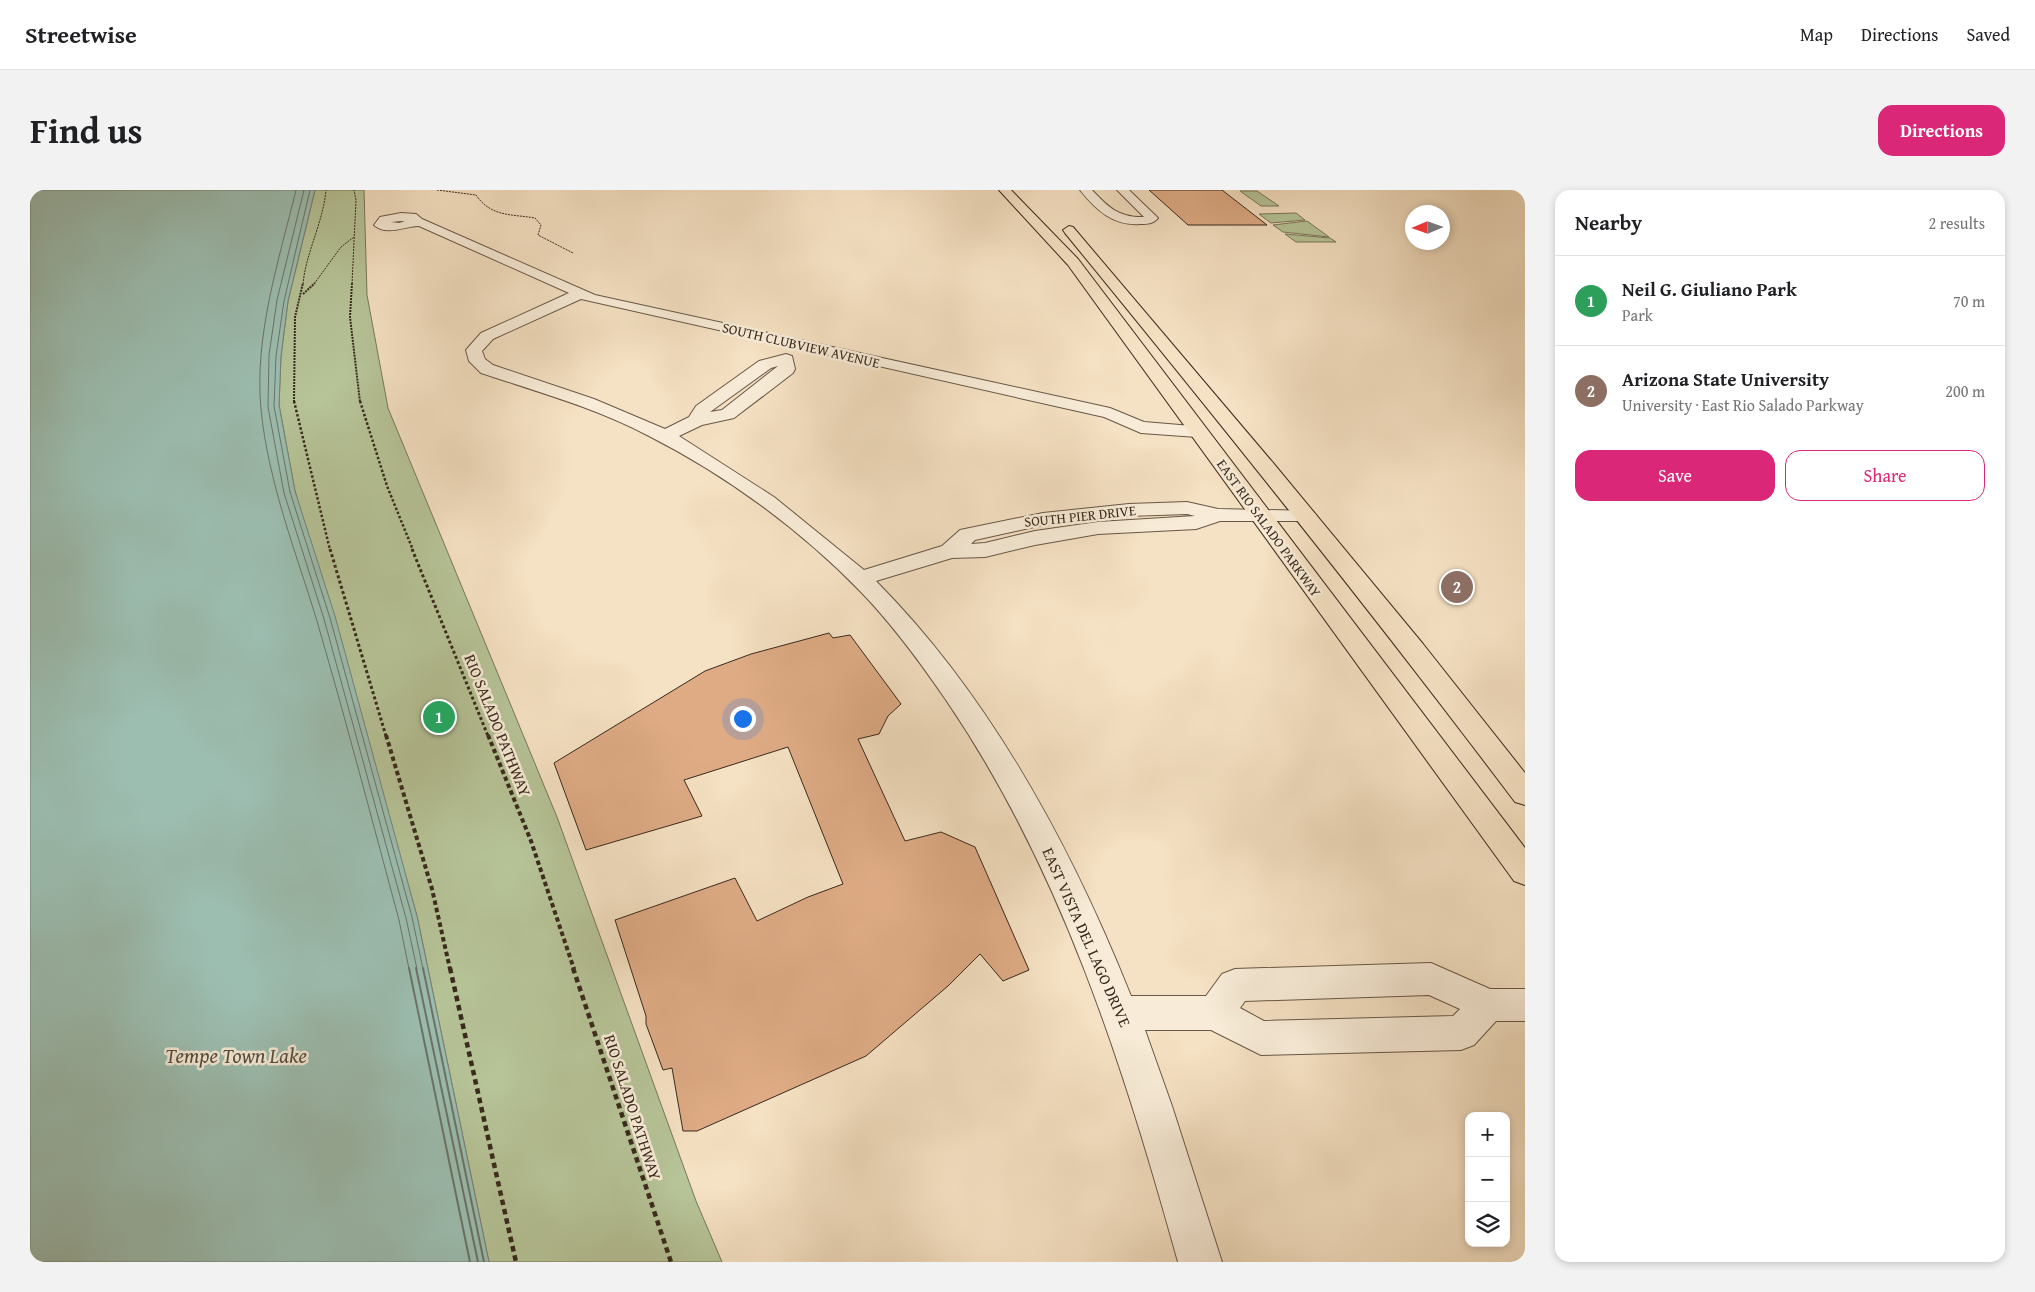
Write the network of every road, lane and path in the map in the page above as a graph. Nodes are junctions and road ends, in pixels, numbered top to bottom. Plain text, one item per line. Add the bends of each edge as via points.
1 (326, 190) edge
2 (354, 190) edge
3 (437, 190) edge
4 (1005, 190) edge
5 (1026, 190) edge
6 (1086, 190) edge
7 (1123, 190) edge
8 (1040, 203) dead end
9 (415, 222) dead end
10 (1060, 222) dead end
11 (354, 237) junction
12 (573, 253) dead end
13 (302, 294) junction
14 (579, 294) junction
15 (804, 346) junction
16 (1197, 431) junction
17 (665, 436) junction
18 (1258, 515) junction
19 (1305, 515) junction
20 (861, 578) junction
21 (1525, 794) edge
22 (1525, 872) edge
23 (1488, 1005) junction
24 (1525, 1005) edge
25 (1215, 1012) junction
26 (1122, 1013) junction
27 (516, 1262) edge
28 (671, 1262) edge
29 (1200, 1262) edge

1 - 13 path via 304,270
2 - 11 path, RIO SALADO PATHWAY
3 - 12 path via 476,195 484,207 492,211 535,218 541,225 538,235
4 - 16 main road, EAST RIO SALADO PARKWAY via 1073,262
5 - 8 main road
6 - 7 street via 1111,216 1124,221 1152,218
9 - 14 street, SOUTH CLUBVIEW AVENUE
10 - 19 main road, EAST RIO SALADO PARKWAY via 1096,261
11 - 13 path via 341,247 314,285
11 - 28 path, RIO SALADO PATHWAY via 350,317 360,405 387,486 531,841
13 - 27 path via 295,317 294,402 329,545 432,889
14 - 15 street, SOUTH CLUBVIEW AVENUE
14 - 17 street, EAST VISTA DEL LAGO DRIVE via 487,336 474,350 476,361 487,369 586,402
15 - 16 street, SOUTH CLUBVIEW AVENUE via 1110,413 1141,427
15 - 17 street via 786,359 765,364 702,410 696,421
16 - 18 main road, EAST RIO SALADO PARKWAY
17 - 20 street, EAST VISTA DEL LAGO DRIVE via 754,491
18 - 19 street, SOUTH PIER DRIVE
18 - 20 street, SOUTH PIER DRIVE via 1218,515 1196,523 1098,528 985,550 950,551
18 - 22 main road, EAST RIO SALADO PARKWAY
19 - 21 main road, EAST RIO SALADO PARKWAY
20 - 26 street, EAST VISTA DEL LAGO DRIVE via 966,706 1016,785 1068,886
23 - 24 street
23 - 25 street via 1461,1033 1261,1038
23 - 25 street via 1430,979 1235,985
25 - 26 street
26 - 29 street, EAST VISTA DEL LAGO DRIVE via 1163,1133

